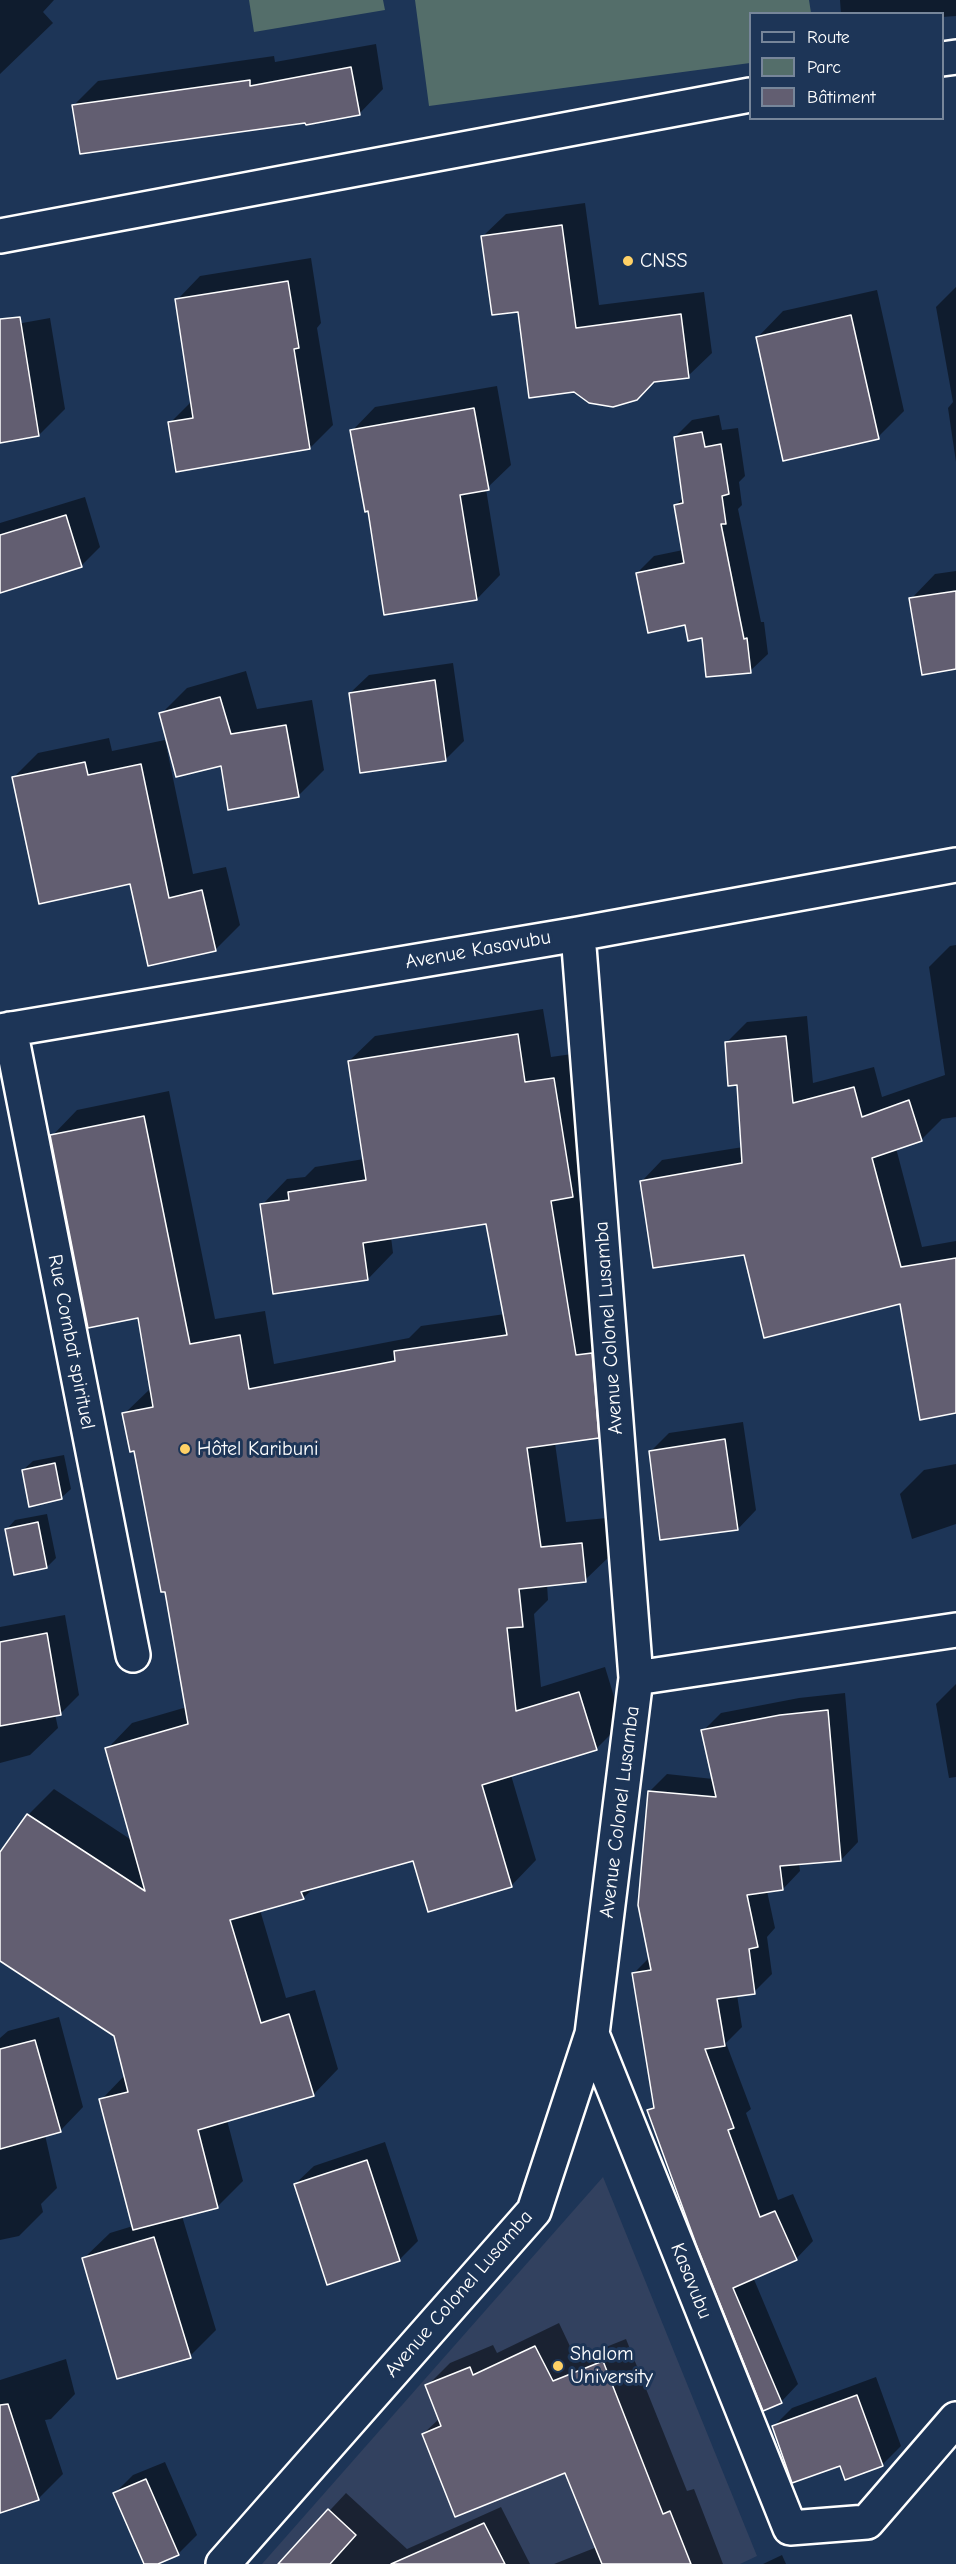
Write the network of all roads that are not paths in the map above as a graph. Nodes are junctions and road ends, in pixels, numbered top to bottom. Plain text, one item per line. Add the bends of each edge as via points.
1 (749, 95) edge
2 (0, 236) edge
3 (956, 865) edge
4 (578, 934) junction
5 (5, 1030) edge
6 (956, 1630) edge
7 (133, 1655) dead end
8 (636, 1678) junction
9 (592, 2034) junction
10 (956, 2419) edge
11 (223, 2564) edge

1 - 2 street
3 - 4 street, Avenue Kasavubu
4 - 5 street, Avenue Kasavubu
4 - 8 street, Avenue Colonel Lusamba
5 - 7 street, Rue Combat spirituel
6 - 8 street
8 - 9 street, Avenue Colonel Lusamba
9 - 10 street, Kasavubu via 790,2528 867,2522
9 - 11 street, Avenue Colonel Lusamba via 534,2211

